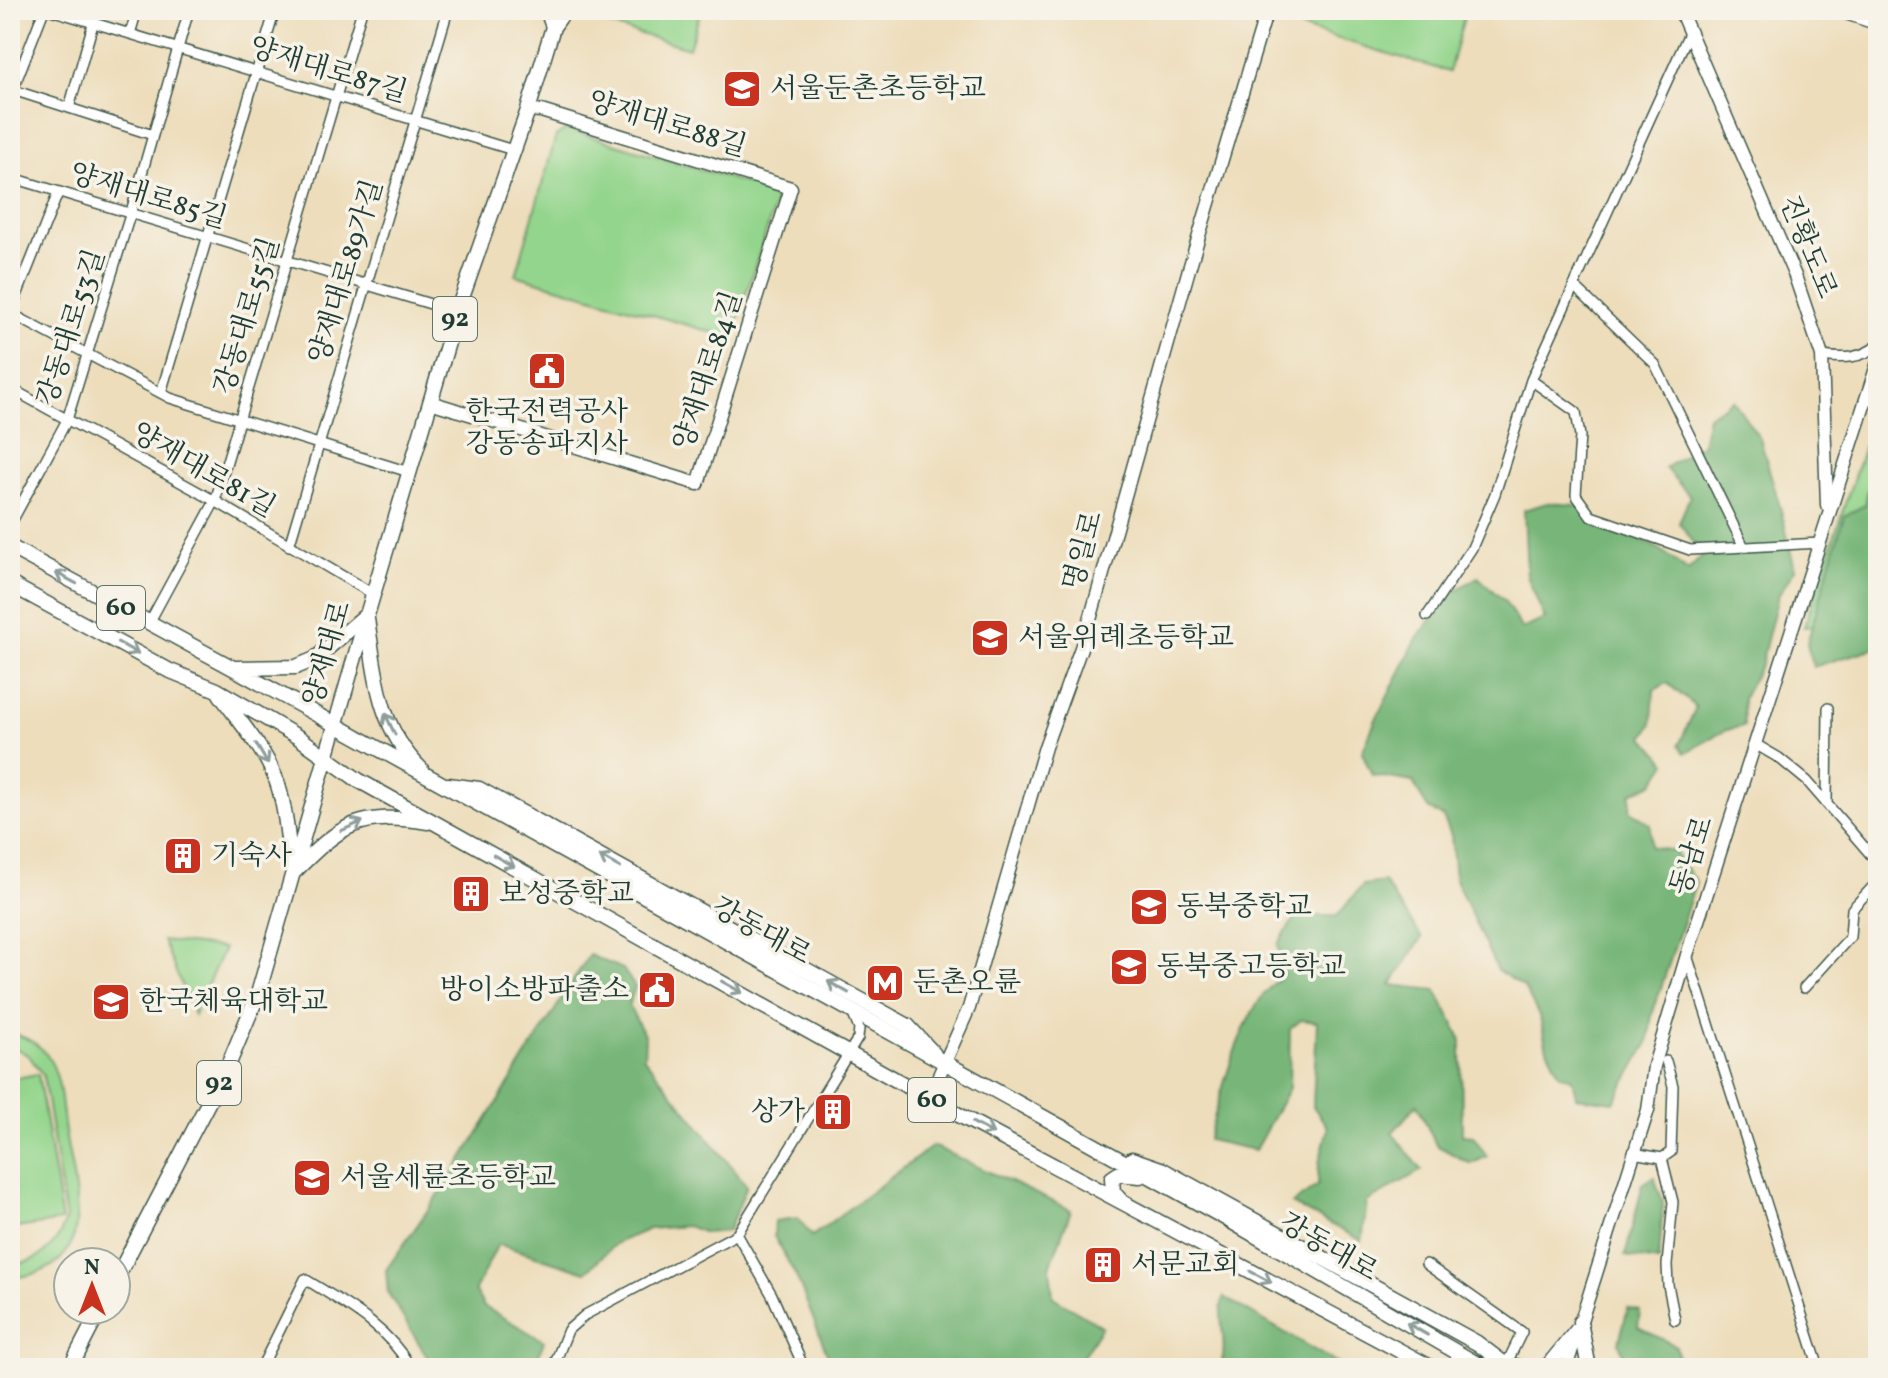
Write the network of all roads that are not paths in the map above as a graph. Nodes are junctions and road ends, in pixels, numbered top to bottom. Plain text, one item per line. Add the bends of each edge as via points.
1 (44, 10) edge
2 (51, 10) edge
3 (97, 10) edge
4 (137, 10) edge
5 (189, 10) edge
6 (275, 10) edge
7 (362, 10) edge
8 (448, 10) edge
9 (547, 10) edge
10 (565, 10) edge
11 (1267, 10) edge
12 (1680, 10) edge
13 (1837, 10) edge
14 (93, 23) junction
15 (1878, 24) edge
16 (553, 27) junction
17 (1689, 33) junction
18 (130, 34) junction
19 (177, 49) junction
20 (256, 72) junction
21 (11, 94) edge
22 (336, 96) junction
23 (69, 108) junction
24 (528, 110) junction
25 (415, 120) junction
26 (153, 135) junction
27 (513, 150) junction
28 (10, 177) edge
29 (791, 188) joint
30 (58, 193) junction
31 (130, 215) junction
32 (206, 238) junction
33 (288, 262) junction
34 (366, 285) junction
35 (1575, 287) junction
36 (457, 312) junction
37 (10, 313) edge
38 (1878, 345) edge
39 (87, 354) junction
40 (1822, 356) junction
41 (1878, 362) edge
42 (1531, 380) junction
43 (10, 388) edge
44 (161, 393) junction
45 (430, 402) junction
46 (67, 420) junction
47 (240, 420) junction
48 (318, 445) junction
49 (409, 472) junction
50 (215, 501) junction
51 (1828, 517) junction
52 (10, 525) edge
53 (1820, 543) junction
54 (289, 546) junction
55 (10, 547) edge
56 (1744, 547) junction
57 (10, 584) edge
58 (373, 594) junction
59 (367, 615) junction
60 (1427, 616) dead end
61 (149, 623) junction
62 (233, 668) junction
63 (217, 690) junction
64 (1828, 708) dead end
65 (335, 726) junction
66 (1755, 744) junction
67 (326, 758) junction
68 (439, 784) junction
69 (1827, 804) junction
70 (436, 823) junction
71 (1878, 863) edge
72 (292, 874) junction
73 (1878, 881) edge
74 (1687, 955) junction
75 (1804, 988) dead end
76 (852, 1012) junction
77 (848, 1051) junction
78 (1666, 1061) dead end
79 (945, 1065) junction
80 (929, 1098) junction
81 (1097, 1148) junction
82 (1633, 1153) junction
83 (1662, 1158) junction
84 (1152, 1178) junction
85 (1122, 1203) junction
86 (737, 1234) junction
87 (132, 1248) edge
88 (1426, 1264) dead end
89 (1675, 1320) dead end
90 (93, 1326) edge
91 (1579, 1326) junction
92 (1447, 1346) junction
93 (1506, 1365) junction
94 (75, 1366) edge
95 (261, 1368) edge
96 (411, 1368) edge
97 (553, 1368) edge
98 (804, 1368) edge
99 (1432, 1368) edge
100 (1484, 1368) edge
101 (1524, 1368) edge
102 (1542, 1368) edge
103 (1566, 1368) edge
104 (1589, 1368) edge
105 (1819, 1368) edge

1 - 21 street
2 - 14 street, 양재대로87길
3 - 14 street
4 - 18 street
5 - 19 street, 강동대로53길
6 - 20 street
7 - 22 street, 강동대로55길
8 - 25 street, 양재대로89가길
9 - 16 main road
10 - 16 main road, 양재대로 / 92
11 - 79 main road, 명일로 via 1086,634 1041,759 969,1008
12 - 17 main road, 진황도로
13 - 15 main road
14 - 18 street, 양재대로87길
14 - 23 street
16 - 24 main road, 양재대로 / 92
17 - 35 street
17 - 40 main road, 진황도로 via 1795,276
18 - 19 street, 양재대로87길
19 - 20 street, 양재대로87길
19 - 26 street, 강동대로53길
20 - 22 street, 양재대로87길
20 - 32 street
21 - 23 street
22 - 25 street, 양재대로87길
22 - 33 street, 강동대로55길
23 - 26 street
24 - 27 main road, 양재대로 / 92
24 - 29 main road, 양재대로88길
25 - 27 street, 양재대로87길
25 - 34 street, 양재대로89가길
26 - 31 street, 강동대로53길
27 - 36 main road, 양재대로 / 92
28 - 30 street, 양재대로85길
29 - 45 main road, 양재대로84길 via 698,484
30 - 31 street, 양재대로85길
30 - 37 street
31 - 32 street, 양재대로85길
31 - 39 street, 강동대로53길
32 - 33 street, 양재대로85길
32 - 44 street
33 - 34 street, 양재대로85길
33 - 47 street, 강동대로55길
34 - 36 street, 양재대로85길
34 - 48 street, 양재대로89가길
35 - 42 street
35 - 56 street via 1655,364
36 - 45 main road, 양재대로 / 92
37 - 39 street
38 - 40 street via 1867,354
39 - 44 street
39 - 46 street, 강동대로53길
40 - 51 main road, 진황도로
41 - 51 main road, 동남로
42 - 56 street via 1576,412 1576,495 1591,516 1690,550
42 - 60 street via 1472,548
43 - 46 street, 양재대로81길
44 - 47 street
45 - 49 main road, 양재대로 / 92
46 - 50 street, 양재대로81길
46 - 52 street, 강동대로53길
47 - 48 street
47 - 50 street, 강동대로55길
48 - 49 street
48 - 54 street, 양재대로89가길
49 - 58 main road, 양재대로 / 92
50 - 54 street, 양재대로81길
50 - 61 street, 강동대로55길
51 - 53 main road, 동남로
53 - 56 street
53 - 66 main road, 동남로
54 - 58 street, 양재대로81길
61 -> 55 main road, 강동대로 / 60
57 -> 63 main road, 강동대로 / 60 via 168,670
58 - 59 main road, 양재대로 / 92
59 - 62 main road via 315,659 296,667
59 - 65 main road, 양재대로 / 92
68 -> 59 main road via 400,746 384,713
61 - 62 main road, 강동대로 / 60
62 - 65 main road, 강동대로 / 60
63 - 67 main road, 강동대로 / 60
63 -> 72 main road via 264,755 277,783
64 - 69 street
65 - 67 main road, 양재대로 / 92
65 - 68 main road, 강동대로 / 60
66 - 69 street via 1807,781
66 - 74 main road, 동남로
67 - 70 main road, 강동대로 / 60
67 - 72 main road, 양재대로 / 92
68 - 76 main road, 강동대로 / 60
79 -> 68 main road via 908,1026 479,789
69 - 71 street
72 -> 70 main road via 348,826 391,817
70 -> 77 main road, 강동대로 / 60
72 - 87 main road, 양재대로 / 92 via 258,994 230,1061
73 - 75 street via 1852,909 1850,937
74 - 82 main road, 동남로
74 - 105 street
76 - 77 street via 859,1029
76 - 79 main road, 강동대로 / 60
77 - 80 main road, 강동대로 / 60
77 - 86 street
78 - 83 street via 1673,1086 1671,1152
79 - 80 main road, 명일로
79 - 81 main road, 강동대로 / 60
80 -> 85 main road, 강동대로 / 60
81 - 84 main road, 강동대로 / 60
81 - 93 main road via 1161,1169 1477,1343
82 - 83 street
82 - 91 main road, 동남로
83 - 89 street via 1673,1202 1667,1265
84 - 85 main road via 1112,1178 1113,1192
92 -> 84 main road, 강동대로 / 60
85 -> 99 main road, 강동대로 / 60
86 - 97 street via 585,1315 568,1330
86 - 98 street via 772,1295
88 - 93 street via 1522,1332
90 - 94 main road
91 - 102 main road
91 - 103 main road, 동남로
91 - 104 main road
92 - 93 main road
92 - 100 main road, 강동대로 / 60
93 - 101 main road
95 - 96 street via 305,1279 369,1320 400,1349

